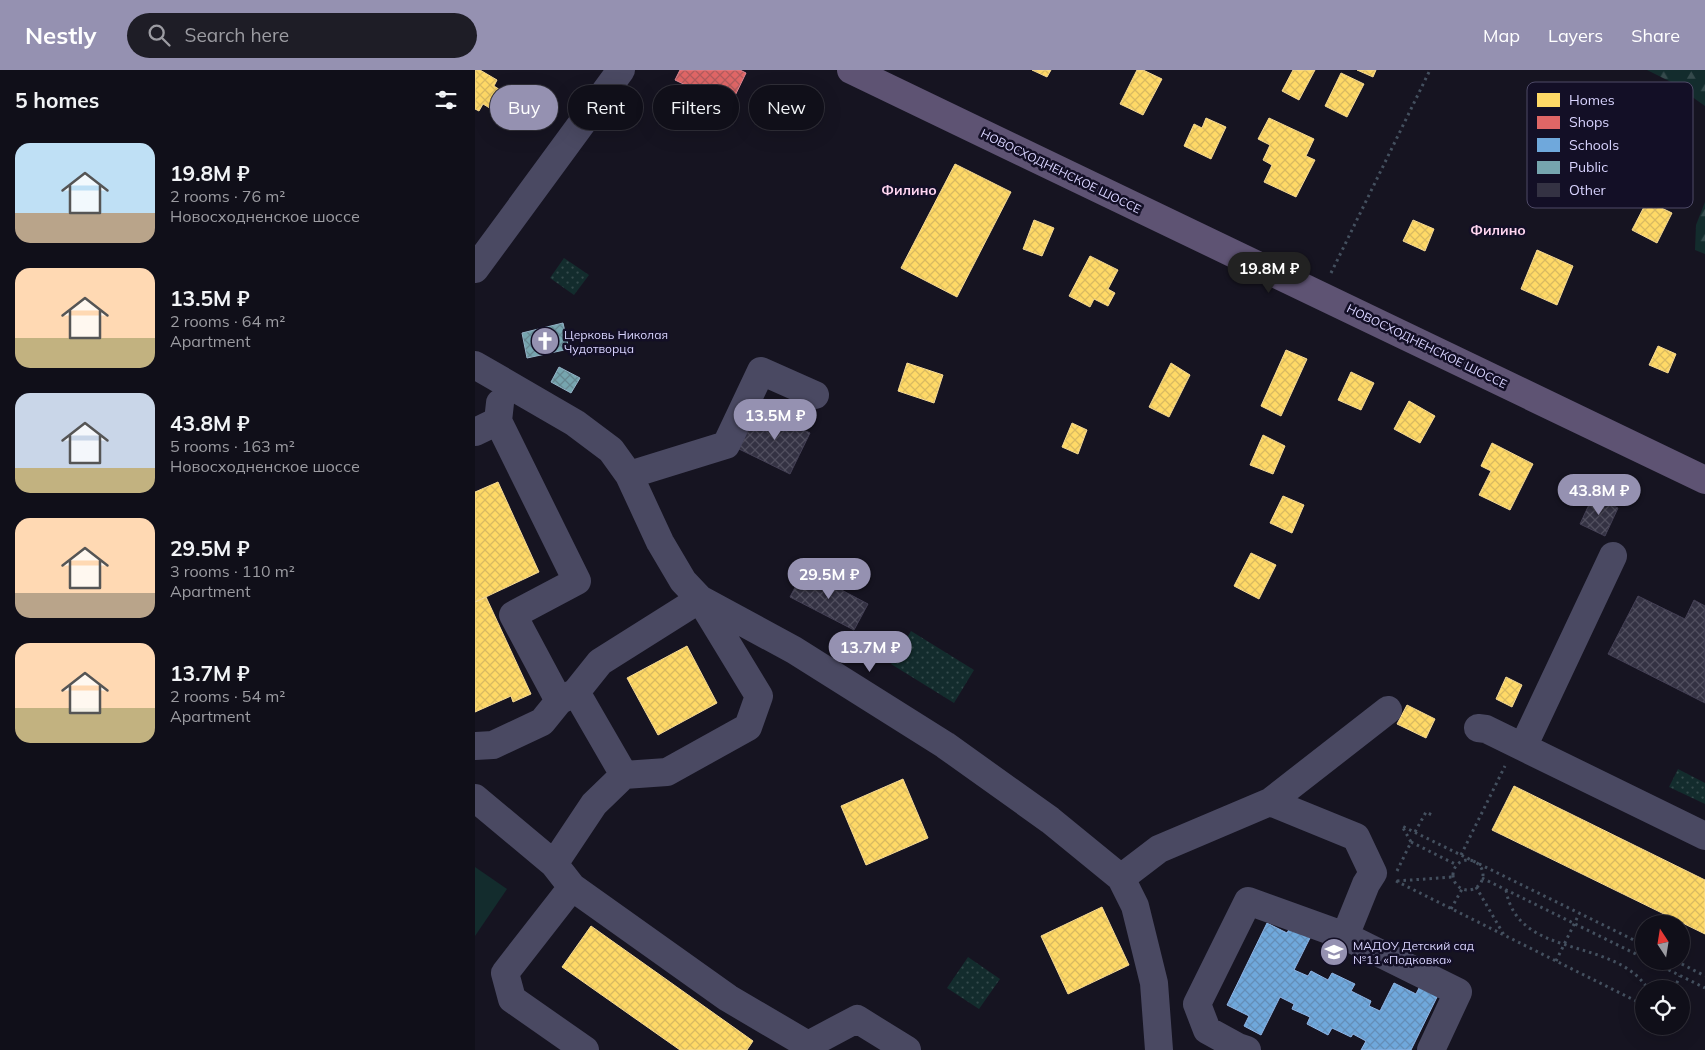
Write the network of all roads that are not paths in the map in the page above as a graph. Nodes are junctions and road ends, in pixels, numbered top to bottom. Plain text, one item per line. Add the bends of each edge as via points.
1 (621, 70) edge
2 (851, 70) edge
3 (475, 269) edge
4 (475, 364) edge
5 (501, 380) junction
6 (815, 395) dead end
7 (487, 426) edge
8 (629, 475) junction
9 (1705, 480) edge
10 (1613, 556) dead end
11 (700, 599) junction
12 (568, 696) junction
13 (1388, 710) dead end
14 (1478, 728) dead end
15 (1520, 745) junction
16 (475, 746) edge
17 (624, 775) junction
18 (475, 798) edge
19 (1270, 802) junction
20 (1705, 836) edge
21 (554, 864) junction
22 (1121, 878) junction
23 (572, 887) junction
24 (1345, 936) junction
25 (806, 1048) edge
26 (585, 1050) edge
27 (907, 1050) edge
28 (1159, 1050) edge
29 (1247, 1050) edge
30 (1431, 1050) edge

1 - 3 street
2 - 9 main road, НОВОСХОДНЕНСКОЕ ШОССЕ
4 - 5 street
5 - 7 street
5 - 8 street via 575,423 611,450
6 - 8 street via 761,371 726,445
7 - 12 street via 577,581 513,615
8 - 11 street via 660,542 683,580
10 - 15 street
11 - 12 street via 600,662
11 - 17 street via 759,696 749,727 667,772
11 - 22 street via 794,650 945,745 1050,820
12 - 16 street via 542,722 493,745
12 - 17 street
13 - 19 street
14 - 15 street
15 - 20 street
17 - 21 street via 595,804
18 - 21 street
19 - 22 street via 1159,849
19 - 24 street via 1356,837 1373,873
21 - 23 street
22 - 28 street via 1135,906 1154,983
23 - 25 street via 728,998
23 - 26 street via 505,973 512,999
24 - 29 street via 1249,900 1197,1004 1207,1030
24 - 30 street via 1458,992
25 - 27 street via 857,1019

